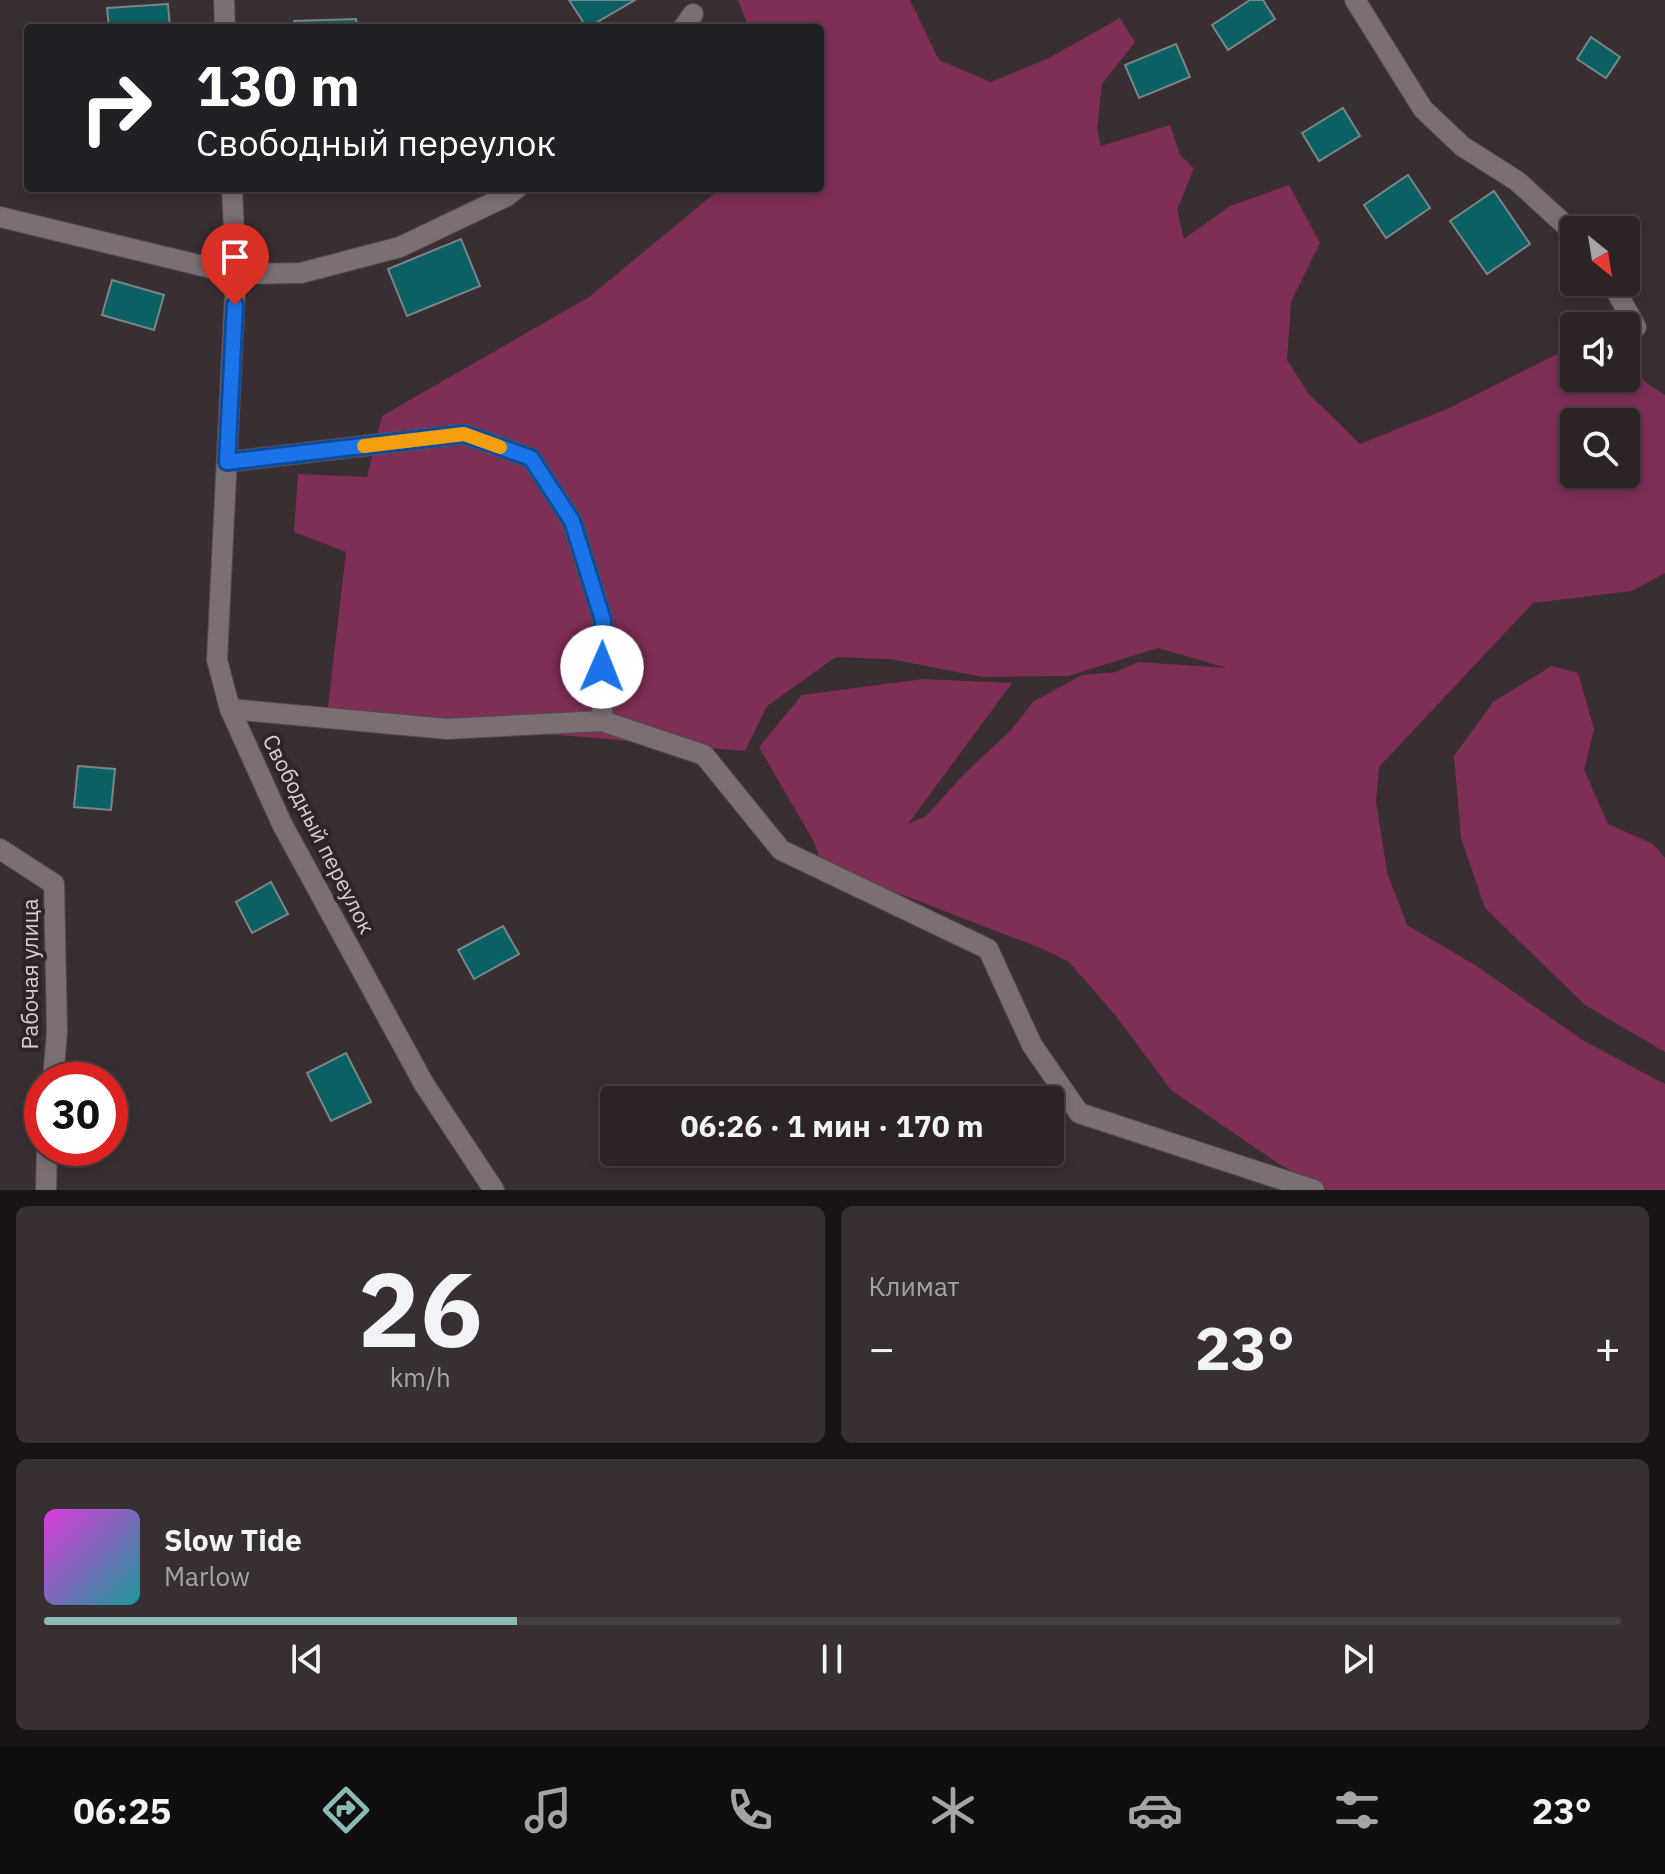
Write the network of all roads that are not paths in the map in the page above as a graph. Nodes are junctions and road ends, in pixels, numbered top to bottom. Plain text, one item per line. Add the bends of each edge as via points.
1 (224, 0) edge
2 (1355, 0) edge
3 (225, 24) edge
4 (232, 192) edge
5 (512, 192) edge
6 (0, 217) edge
7 (1560, 220) edge
8 (236, 274) junction
9 (227, 462) junction
10 (230, 709) junction
11 (602, 721) junction
12 (0, 849) edge
13 (54, 1062) edge
14 (47, 1166) edge
15 (46, 1190) edge
16 (494, 1190) edge
17 (1314, 1190) edge

1 - 3 street
2 - 7 street via 1423,109 1462,146 1517,181
4 - 8 street, Свободный переулок
5 - 8 street via 400,247 301,273
6 - 8 street
8 - 9 street, Свободный переулок
9 - 10 street, Свободный переулок via 217,660
9 - 11 street via 464,434 531,458 572,521 603,620
10 - 11 street via 447,729
10 - 16 street, Свободный переулок via 282,824 424,1084
11 - 17 street via 704,755 781,850 988,949 1032,1045 1079,1113
12 - 13 street, Рабочая улица via 54,884
14 - 15 street

